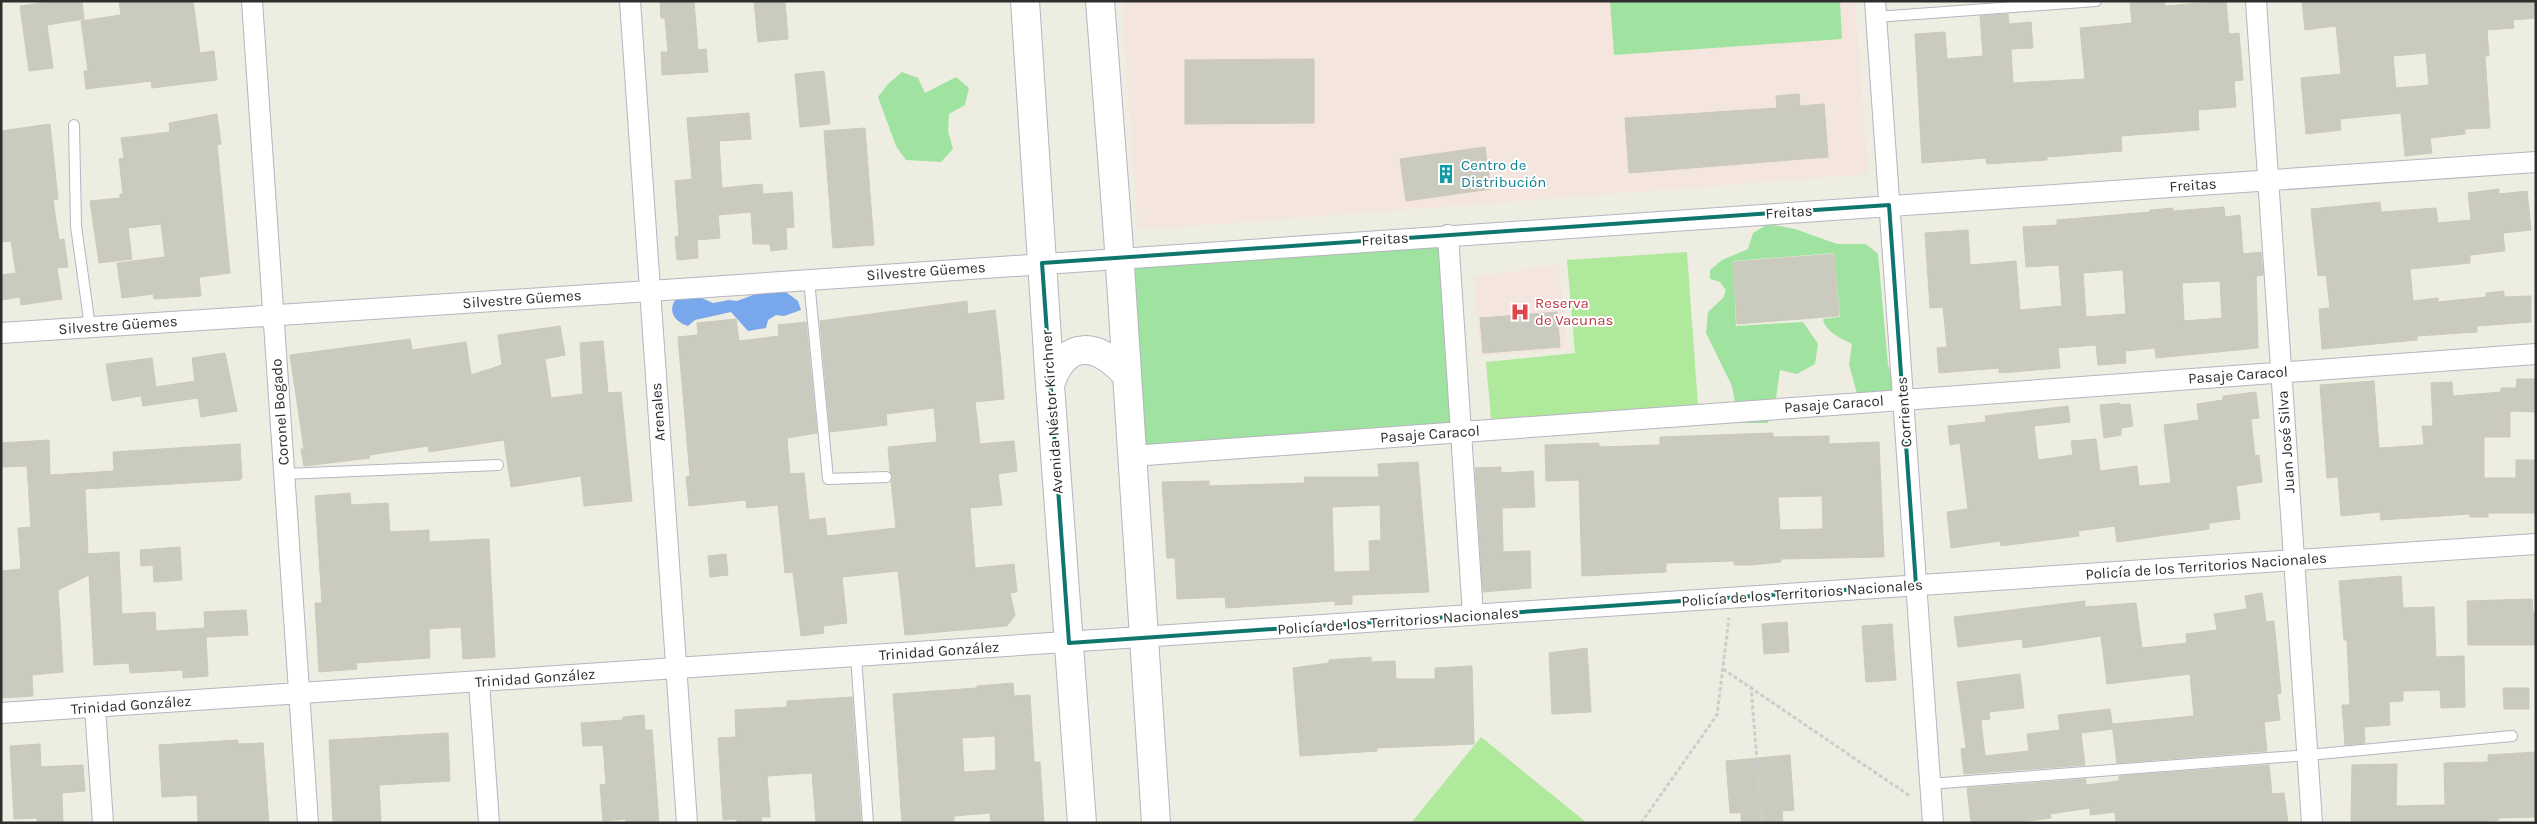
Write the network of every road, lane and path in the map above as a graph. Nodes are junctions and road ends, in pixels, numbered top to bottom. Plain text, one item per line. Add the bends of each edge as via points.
1 (252, 1) edge
2 (630, 1) edge
3 (1025, 1) edge
4 (1100, 1) edge
5 (2096, 1) edge
6 (2256, 1) edge
7 (1875, 9) edge
8 (74, 125) dead end
9 (2536, 162) edge
10 (2268, 180) junction
11 (1890, 205) junction
12 (1448, 235) junction
13 (1120, 258) junction
14 (1042, 263) junction
15 (809, 280) junction
16 (650, 291) junction
17 (274, 314) junction
18 (90, 327) junction
19 (1, 333) edge
20 (2536, 354) edge
21 (2281, 372) junction
22 (1127, 376) junction
23 (1050, 385) junction
24 (1903, 399) junction
25 (1460, 432) junction
26 (1132, 456) junction
27 (498, 465) dead end
28 (284, 474) junction
29 (886, 476) dead end
30 (2536, 544) edge
31 (2294, 560) junction
32 (1916, 585) junction
33 (1731, 598) junction
34 (1473, 615) junction
35 (1145, 638) junction
36 (1069, 643) junction
37 (856, 657) junction
38 (674, 669) junction
39 (1723, 669) junction
40 (479, 682) junction
41 (1752, 686) junction
42 (299, 694) junction
43 (96, 707) junction
44 (1, 713) edge
45 (2512, 736) dead end
46 (2308, 755) junction
47 (1929, 784) junction
48 (1932, 817) edge
49 (103, 823) edge
50 (308, 823) edge
51 (489, 823) edge
52 (687, 823) edge
53 (868, 823) edge
54 (1082, 823) edge
55 (1156, 823) edge
56 (1641, 823) edge
57 (1762, 823) edge
58 (2312, 823) edge

1 - 17 street, Coronel Bogado
2 - 16 street, Arenales
3 - 14 main road, Avenida Néstor Kirchner
4 - 13 main road
5 - 7 lane
6 - 10 street, Juan José Silva
7 - 11 street, Corrientes
8 - 18 lane via 76,226
9 - 10 street, Freitas
10 - 11 street, Freitas
10 - 21 street, Juan José Silva
11 - 12 street, Freitas
11 - 24 street, Corrientes
12 - 13 street, Freitas
12 - 25 street
13 - 14 street, Freitas
13 - 22 main road
14 - 15 street, Silvestre Güemes
14 - 23 main road, Avenida Néstor Kirchner
15 - 16 street, Silvestre Güemes
15 - 29 lane via 828,479
16 - 17 street, Silvestre Güemes
16 - 38 street, Arenales
17 - 18 street, Silvestre Güemes
17 - 28 street, Coronel Bogado
18 - 19 street, Silvestre Güemes
20 - 21 street, Pasaje Caracol
21 - 24 street, Pasaje Caracol
21 - 31 street, Juan José Silva
22 - 23 main road via 1116,362 1102,353 1076,351 1058,364
22 - 26 main road
23 - 36 main road, Avenida Néstor Kirchner
24 - 25 street, Pasaje Caracol
24 - 32 street, Corrientes
25 - 26 street, Pasaje Caracol
25 - 34 street
26 - 35 main road
27 - 28 lane
28 - 42 street, Coronel Bogado
30 - 31 street, Policía de los Territorios Nacionales
31 - 32 street, Policía de los Territorios Nacionales
31 - 46 street, Juan José Silva
32 - 33 street, Policía de los Territorios Nacionales
32 - 47 street, Corrientes
33 - 34 street, Policía de los Territorios Nacionales
33 - 39 path
34 - 35 street, Policía de los Territorios Nacionales
35 - 36 street, Policía de los Territorios Nacionales
35 - 55 main road
36 - 37 street, Trinidad González
36 - 54 main road, Avenida Néstor Kirchner
37 - 38 street, Trinidad González
37 - 53 lane
38 - 40 street, Trinidad González
38 - 52 street, Arenales
39 - 41 path
39 - 56 path via 1718,715
40 - 42 street, Trinidad González
40 - 51 street
41 - 48 path
41 - 57 path
42 - 43 street, Trinidad González
42 - 50 street, Coronel Bogado
43 - 44 street, Trinidad González
43 - 49 street
45 - 46 lane
46 - 47 lane
46 - 58 street, Juan José Silva
47 - 48 street, Corrientes

